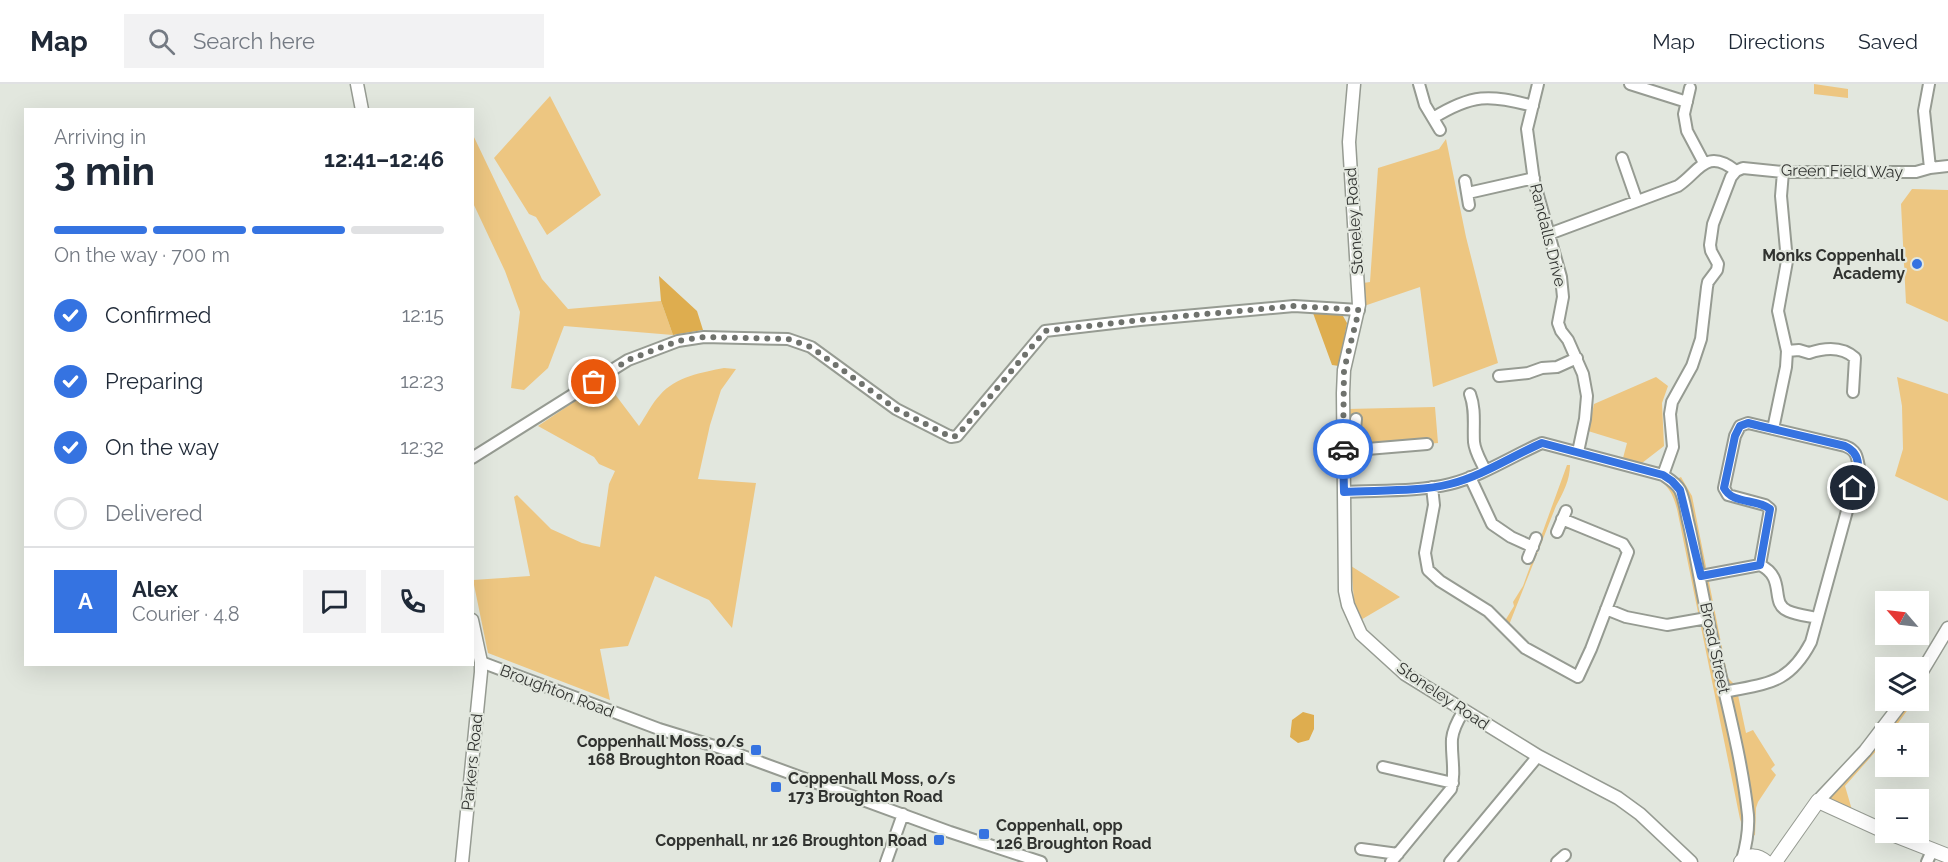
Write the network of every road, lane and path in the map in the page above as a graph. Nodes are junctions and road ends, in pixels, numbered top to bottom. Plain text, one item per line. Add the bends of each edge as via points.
1 (357, 84) edge
2 (1354, 84) edge
3 (1419, 84) edge
4 (1538, 84) edge
5 (1630, 84) edge
6 (1929, 84) edge
7 (1690, 88) dead end
8 (1687, 102) junction
9 (1533, 106) junction
10 (362, 108) edge
11 (1433, 118) junction
12 (1440, 130) dead end
13 (1622, 158) dead end
14 (1704, 163) junction
15 (1948, 166) edge
16 (1930, 168) junction
17 (1736, 171) junction
18 (1783, 172) junction
19 (1534, 178) junction
20 (1465, 181) dead end
21 (1468, 193) junction
22 (1637, 201) junction
23 (1469, 205) dead end
24 (1549, 234) junction
25 (1359, 310) junction
26 (1787, 351) junction
27 (1576, 358) junction
28 (1504, 372) dead end
29 (1853, 392) dead end
30 (1470, 394) dead end
31 (1356, 419) dead end
32 (1773, 429) junction
33 (1426, 444) dead end
34 (1348, 451) junction
35 (1578, 452) junction
36 (474, 457) edge
37 (1485, 470) junction
38 (1663, 475) junction
39 (1470, 477) junction
40 (1432, 487) junction
41 (1344, 492) junction
42 (1557, 532) dead end
43 (1528, 558) dead end
44 (1760, 565) junction
45 (1701, 576) junction
46 (1606, 609) junction
47 (1707, 618) junction
48 (1817, 618) junction
49 (1948, 628) edge
50 (474, 629) edge
51 (1929, 660) edge
52 (481, 662) junction
53 (1725, 692) junction
54 (1895, 711) edge
55 (1463, 712) junction
56 (1538, 756) junction
57 (1383, 767) dead end
58 (1453, 783) junction
59 (1818, 801) junction
60 (903, 814) junction
61 (1875, 827) edge
62 (1747, 838) junction
63 (1905, 843) edge
64 (1786, 847) junction
65 (1361, 849) dead end
66 (1948, 856) edge
67 (1930, 857) edge
68 (1394, 858) edge
69 (1762, 858) edge
70 (1741, 861) edge
71 (462, 862) edge
72 (886, 862) edge
73 (1041, 862) edge
74 (1450, 862) edge
75 (1691, 862) edge
76 (1775, 862) edge

1 - 10 street
2 - 25 street, Stoneley Road via 1349,142
3 - 11 street
4 - 9 street, Randalls Drive
5 - 8 street
6 - 16 street via 1924,111
7 - 8 street
8 - 14 street via 1687,131
9 - 11 street via 1486,97 1452,106
9 - 19 street, Randalls Drive via 1527,129
11 - 12 street
13 - 22 street
14 - 17 street via 1730,165
14 - 22 street via 1678,186
15 - 16 street, Green Field Way
16 - 18 street, Green Field Way via 1916,172
17 - 18 street, Green Field Way via 1743,168
17 - 38 street via 1713,224 1710,245 1717,270 1708,282 1698,348 1672,402 1673,447
18 - 26 street via 1786,261 1778,311
19 - 21 street
19 - 24 street, Randalls Drive
20 - 21 street
21 - 23 street
22 - 24 street
24 - 27 street, Randalls Drive via 1563,297 1558,323
25 - 34 street, Stoneley Road via 1344,370
25 - 36 street via 1294,306 1045,331 957,436 951,437 896,409 811,347 788,339 704,337 678,341 628,360
26 - 29 street via 1809,353 1822,348 1850,353 1855,358
26 - 32 street
27 - 28 street via 1528,373
27 - 35 street, Randalls Drive via 1587,396
30 - 37 street via 1474,442
31 - 34 street
32 - 44 street via 1748,423 1740,426 1724,488 1734,498 1770,509
32 - 48 street via 1845,446 1857,456 1859,467
33 - 34 street
34 - 41 street, Stoneley Road
35 - 37 street via 1542,443
35 - 38 street
37 - 39 street
38 - 45 street, Broad Street via 1680,490
39 - 40 street
39 - 43 street via 1492,524 1511,537 1534,542
40 - 41 street
40 - 46 street via 1434,505 1425,553 1428,570 1488,611 1525,648 1578,677
41 - 55 street, Stoneley Road via 1345,591 1361,634 1405,674
42 - 46 street via 1564,515 1626,547 1628,552
44 - 45 street
44 - 48 street via 1776,578 1781,606
45 - 47 street, Broad Street
46 - 47 street via 1667,625
47 - 53 street, Broad Street
48 - 53 street via 1802,660 1786,674 1770,682
49 - 51 street
50 - 52 street, Parkers Road
52 - 60 street, Broughton Road
52 - 71 street, Parkers Road
53 - 62 street, Broad Street via 1748,817
54 - 59 street
55 - 56 street, Stoneley Road
55 - 58 street via 1452,740
56 - 74 street
56 - 75 street, Stoneley Road via 1618,798
57 - 58 street
58 - 68 street
59 - 61 main road
59 - 64 main road
60 - 72 street
60 - 73 street, Broughton Road
62 - 69 street
62 - 70 street, Broad Street
63 - 67 main road
64 - 69 main road
64 - 76 main road
65 - 68 street
66 - 67 main road
69 - 70 main road via 1747,857

